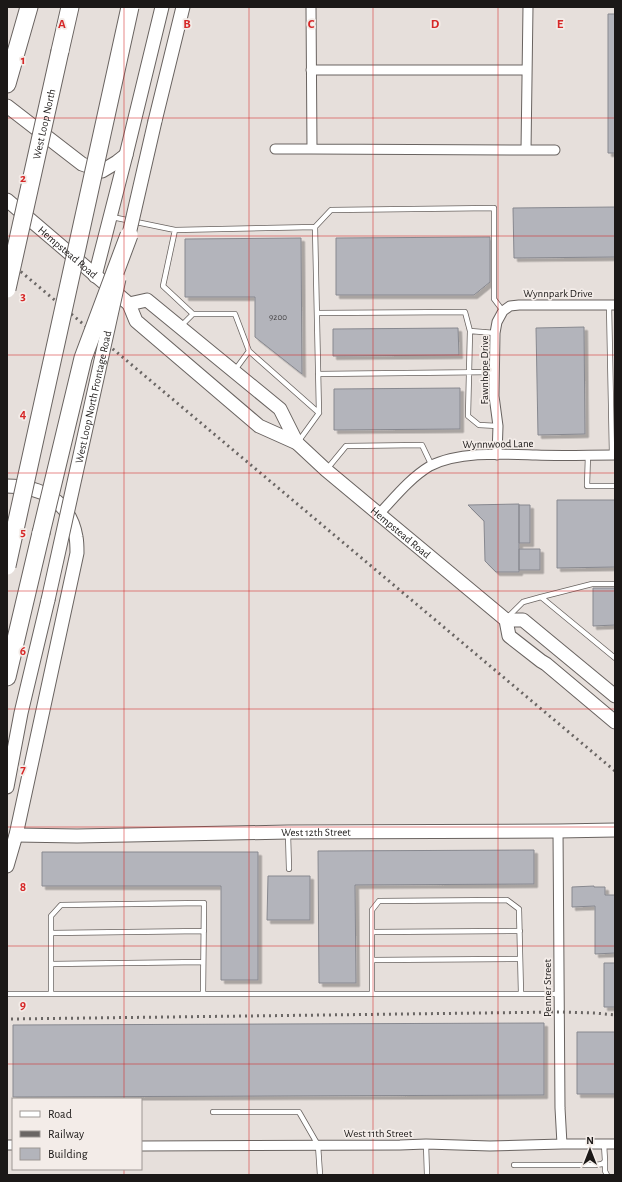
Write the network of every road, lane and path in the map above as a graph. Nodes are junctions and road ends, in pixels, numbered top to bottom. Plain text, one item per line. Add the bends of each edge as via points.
1 (70, 7) edge
2 (130, 7) edge
3 (162, 7) edge
4 (184, 7) edge
5 (311, 7) edge
6 (528, 7) edge
7 (27, 15) edge
8 (311, 70) junction
9 (527, 70) junction
10 (7, 84) edge
11 (7, 106) edge
12 (276, 149) dead end
13 (312, 149) junction
14 (526, 150) junction
15 (555, 150) dead end
16 (126, 155) junction
17 (7, 200) edge
18 (110, 217) junction
19 (315, 227) junction
20 (175, 230) junction
21 (128, 235) junction
22 (94, 276) junction
23 (7, 289) edge
24 (129, 304) junction
25 (612, 305) edge
26 (503, 311) junction
27 (317, 313) junction
28 (193, 314) junction
29 (180, 327) junction
30 (470, 331) junction
31 (495, 333) junction
32 (249, 351) junction
33 (234, 372) junction
34 (468, 372) junction
35 (494, 372) junction
36 (318, 374) junction
37 (319, 413) junction
38 (498, 426) junction
39 (297, 444) junction
40 (498, 454) junction
41 (588, 455) junction
42 (614, 455) edge
43 (432, 466) junction
44 (326, 470) junction
45 (7, 486) edge
46 (615, 486) edge
47 (380, 514) junction
48 (7, 566) edge
49 (615, 584) edge
50 (541, 597) junction
51 (506, 620) junction
52 (615, 658) edge
53 (7, 677) edge
54 (615, 696) edge
55 (615, 722) edge
56 (7, 787) edge
57 (615, 830) edge
58 (288, 832) junction
59 (558, 832) junction
60 (16, 835) junction
61 (7, 866) edge
62 (289, 869) dead end
63 (204, 931) junction
64 (520, 931) junction
65 (372, 932) junction
66 (51, 933) junction
67 (520, 959) junction
68 (372, 960) junction
69 (203, 962) junction
70 (51, 964) junction
71 (7, 994) edge
72 (51, 994) junction
73 (203, 994) junction
74 (372, 994) junction
75 (521, 994) junction
76 (559, 994) junction
77 (213, 1112) dead end
78 (426, 1144) junction
79 (562, 1144) junction
80 (604, 1144) junction
81 (615, 1144) edge
82 (318, 1145) junction
83 (142, 1146) edge
84 (605, 1161) junction
85 (514, 1165) dead end
86 (320, 1175) edge
87 (427, 1175) edge
88 (607, 1175) edge

1 - 23 highway, West Loop North, bridge
2 - 48 highway, bridge
3 - 16 main road
4 - 21 main road, West Loop North Frontage Road, bridge
5 - 8 street
6 - 9 street
7 - 10 highway
8 - 9 street
8 - 13 street
9 - 14 street
11 - 16 main road via 82,164 102,171
12 - 13 street
13 - 14 street
14 - 15 street
16 - 18 main road
17 - 22 main road, Hempstead Road
18 - 20 lane
18 - 22 main road
19 - 20 lane
19 - 26 lane via 331,210 494,208 494,299
19 - 27 lane
20 - 28 lane via 163,286
21 - 53 highway, bridge via 83,358
21 - 56 main road, West Loop North Frontage Road, bridge via 21,713
22 - 24 main road, Hempstead Road
24 - 29 main road, Hempstead Road via 147,300
24 - 39 main road, Hempstead Road via 136,321 259,426
25 - 26 street, Wynnpark Drive via 519,305 510,306
25 - 42 lane
26 - 31 street, Fawnhope Drive
27 - 30 lane via 465,312
27 - 36 lane
28 - 29 lane
28 - 32 lane via 236,314
29 - 33 main road, Hempstead Road
30 - 31 lane
30 - 34 lane
31 - 35 street, Fawnhope Drive
32 - 33 lane
32 - 37 lane
33 - 39 main road, Hempstead Road via 280,409
34 - 35 lane
34 - 36 lane
34 - 38 lane via 468,416 479,425
35 - 38 street, Fawnhope Drive
36 - 37 lane
37 - 39 lane
38 - 40 street, Fawnhope Drive
39 - 44 main road, Hempstead Road
40 - 41 street, Wynnwood Lane
40 - 43 street, Wynnwood Lane via 452,458
41 - 42 street, Wynnwood Lane
41 - 46 lane via 587,486
43 - 44 lane via 422,445 346,446
43 - 47 street, Wynnwood Lane via 411,479
44 - 47 main road, Hempstead Road
45 - 60 main road via 20,486 42,492 60,504 74,528 77,553
47 - 51 main road, Hempstead Road
49 - 50 lane via 592,584
50 - 51 lane via 523,602
50 - 52 lane
51 - 54 main road via 523,620
51 - 55 main road via 509,636
57 - 59 main road, West 12th Street
58 - 59 main road, West 12th Street
58 - 60 main road, West 12th Street
58 - 62 lane
59 - 76 street, Penner Street
60 - 61 main road
63 - 66 lane
63 - 66 lane via 204,903 62,905 51,916
63 - 69 lane
64 - 65 lane
64 - 65 lane via 519,908 506,900 483,900 379,901 372,910
64 - 67 lane
65 - 68 lane
66 - 70 lane
67 - 68 lane
67 - 75 lane
68 - 74 lane
69 - 70 lane
69 - 73 lane
70 - 72 lane
71 - 72 lane
72 - 73 lane
73 - 74 lane
74 - 75 lane
75 - 76 lane
76 - 79 street, Penner Street
77 - 82 lane via 298,1112
78 - 79 street, West 11th Street
78 - 82 street, West 11th Street
78 - 87 lane
79 - 80 street, West 11th Street
80 - 81 street, West 11th Street
80 - 84 lane
82 - 83 street, West 11th Street
82 - 86 lane
84 - 85 lane via 596,1165
84 - 88 lane

